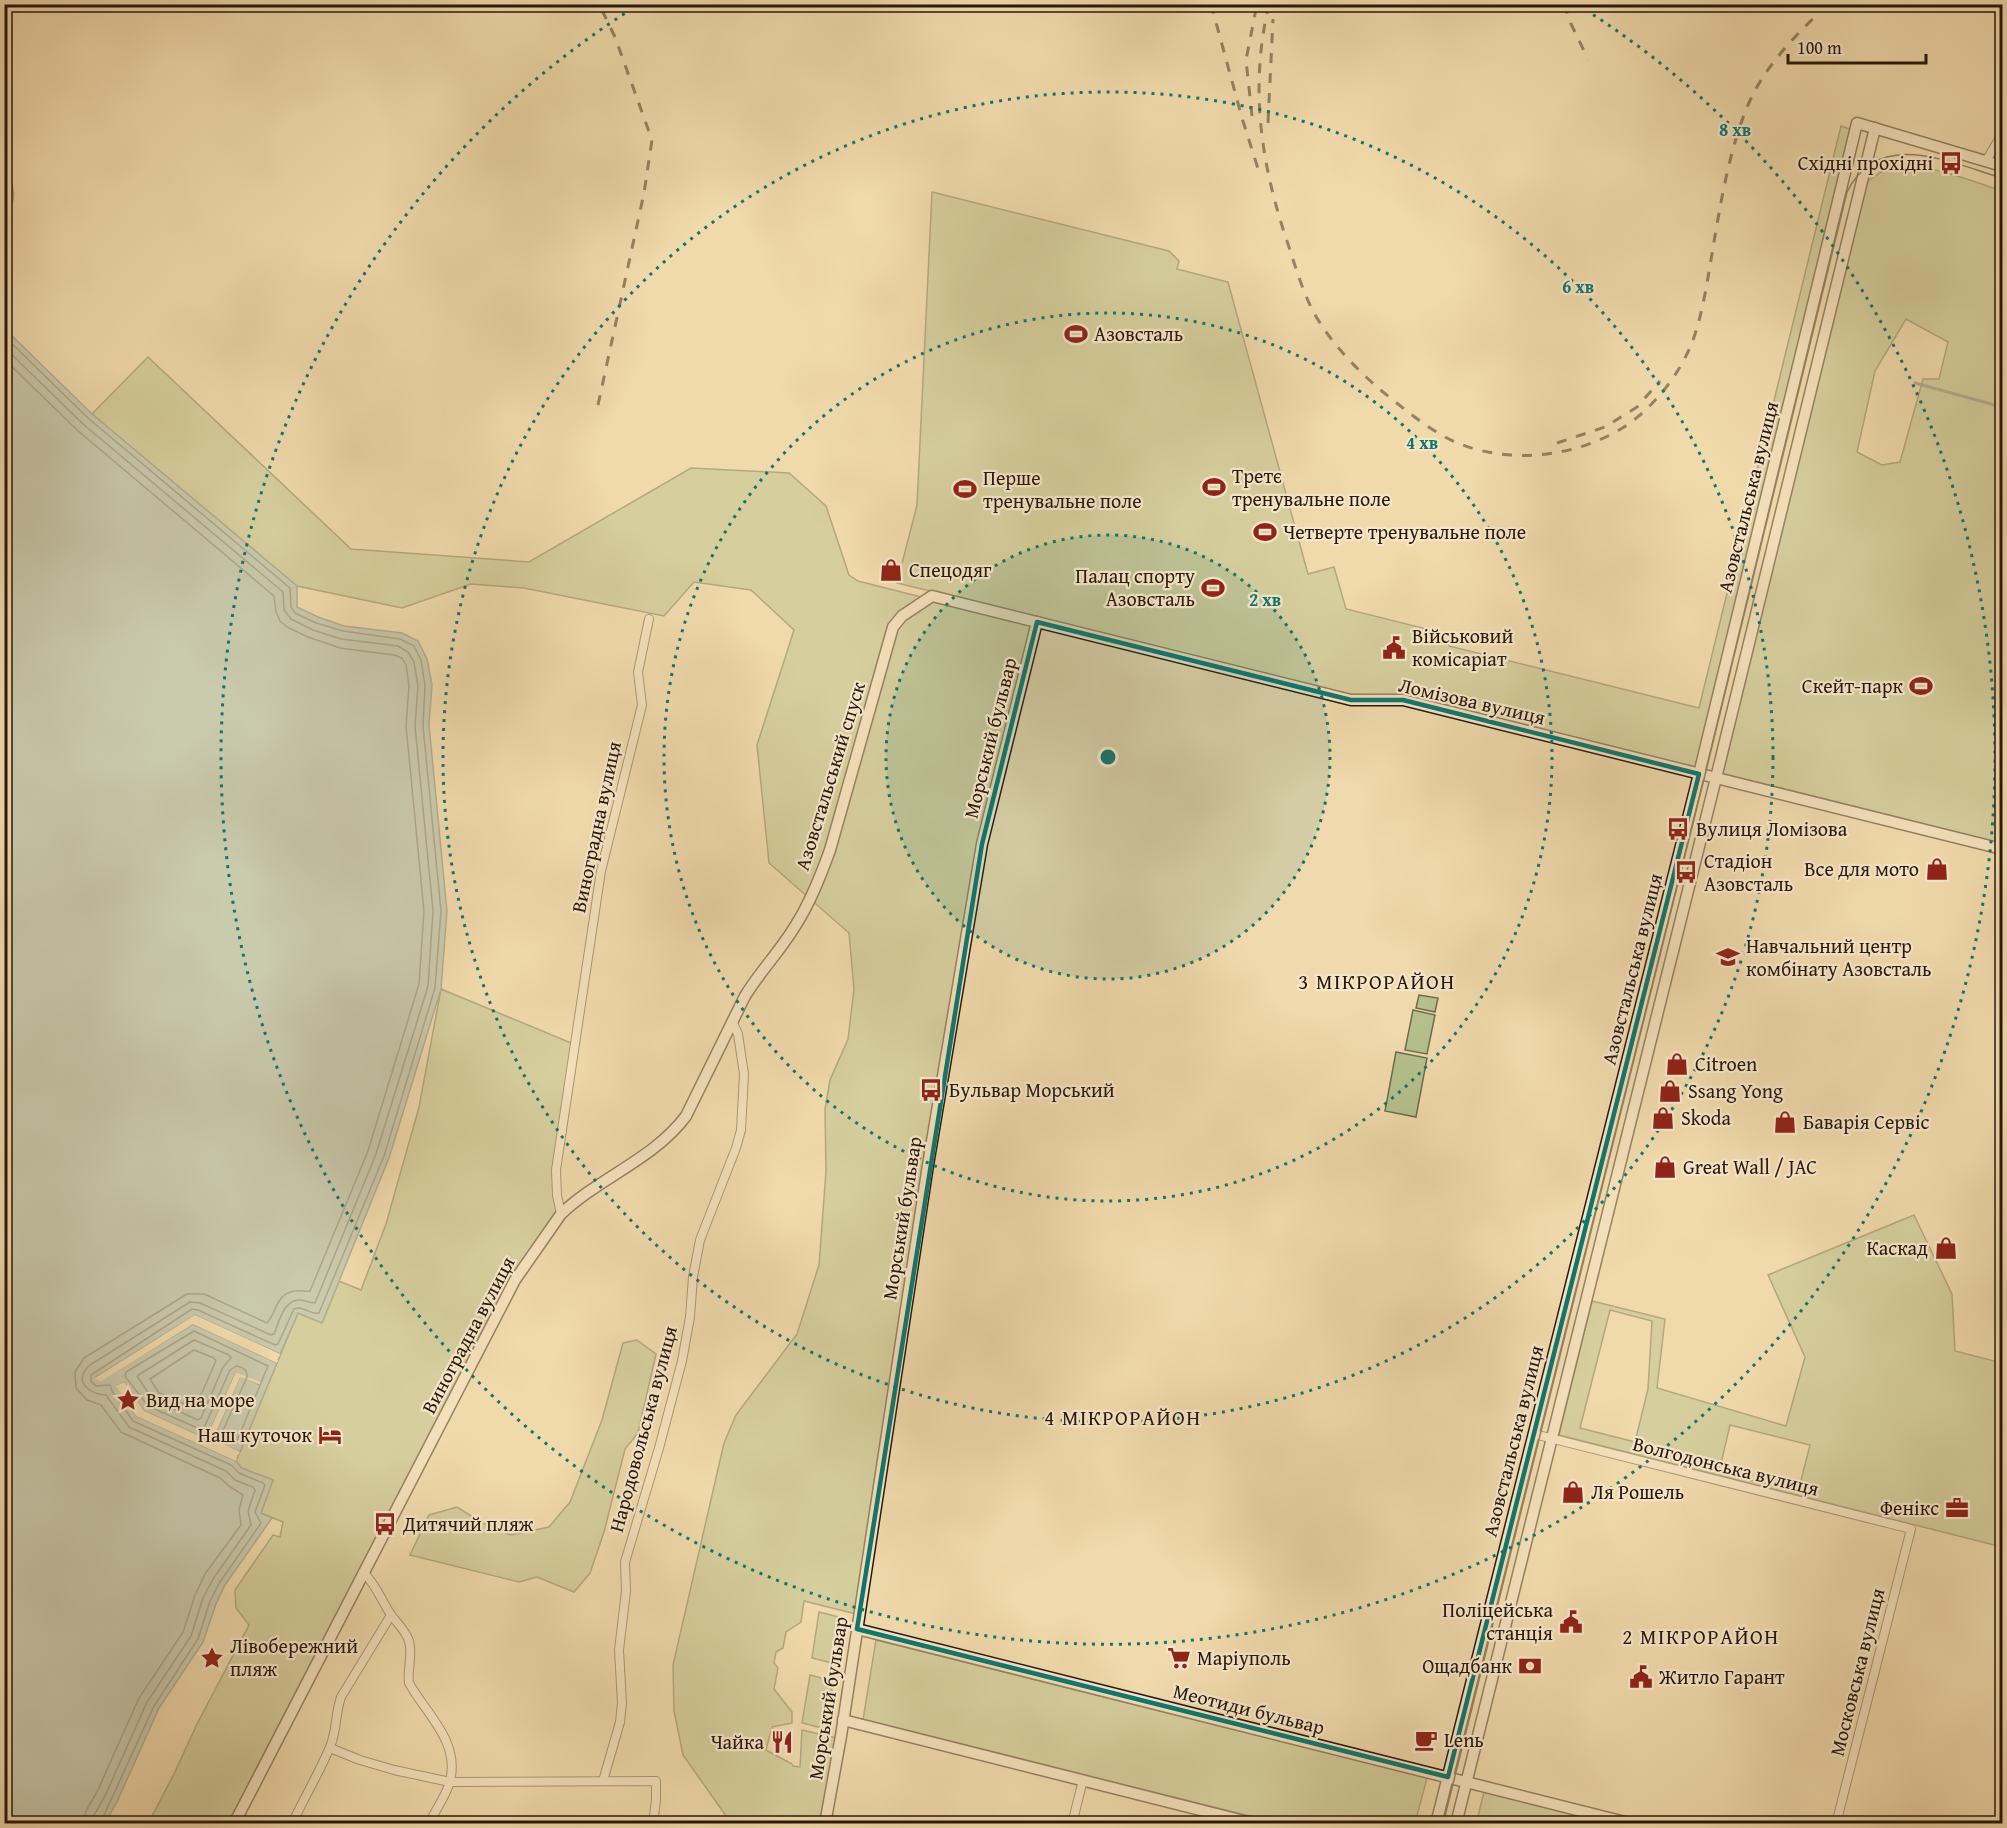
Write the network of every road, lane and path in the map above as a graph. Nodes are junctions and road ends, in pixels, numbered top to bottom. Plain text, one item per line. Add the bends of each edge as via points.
1 (1875, 128) junction
2 (2002, 134) edge
3 (1986, 161) junction
4 (2002, 166) edge
5 (932, 596) joint
6 (649, 618) dead end
7 (1037, 622) junction
8 (1699, 774) junction
9 (1716, 778) junction
10 (2002, 849) edge
11 (732, 1020) junction
12 (561, 1214) junction
13 (1534, 1434) junction
14 (1551, 1439) junction
15 (1911, 1529) joint
16 (363, 1572) junction
17 (391, 1615) junction
18 (857, 1629) junction
19 (843, 1720) junction
20 (330, 1748) junction
21 (1448, 1777) junction
22 (1083, 1780) junction
23 (603, 1781) junction
24 (450, 1782) junction
25 (1466, 1782) junction
26 (238, 1822) edge
27 (292, 1824) edge
28 (429, 1824) edge
29 (653, 1824) edge
30 (825, 1824) edge
31 (1072, 1824) edge
32 (1256, 1824) edge
33 (1436, 1824) edge
34 (1456, 1824) edge
35 (1633, 1824) edge
36 (1836, 1824) edge

1 - 3 street
1 - 8 street, Азовстальська вулиця via 1857,123
1 - 9 street, Азовстальська вулиця
2 - 3 street
3 - 4 street
5 - 7 street, Ломізова вулиця
5 - 11 street, Азовстальський спуск via 902,616 893,627 822,873 797,923 756,977
6 - 12 street, Виноградна вулиця via 638,672 642,705 601,871 556,1170
7 - 8 street, Ломізова вулиця via 1351,700 1403,700
7 - 18 street, Морський бульвар via 982,844
8 - 9 street, Ломізова вулиця
8 - 13 street, Азовстальська вулиця
9 - 10 street, Ломізова вулиця
9 - 14 street, Азовстальська вулиця
11 - 12 street, Азовстальський спуск via 686,1116 674,1131
11 - 23 street, Народовольська вулиця via 744,1074 741,1130 700,1240 682,1361 625,1562 619,1650 620,1722
12 - 16 street, Виноградна вулиця via 512,1284
13 - 14 street, Волгодонська вулиця
13 - 21 street, Азовстальська вулиця
14 - 15 street, Волгодонська вулиця
14 - 25 street, Азовстальська вулиця
15 - 36 street, Московська вулиця
16 - 17 street via 372,1580
16 - 26 street, Виноградна вулиця
17 - 20 street via 341,1697
17 - 24 street via 410,1642 409,1683 445,1737
18 - 19 street, Морський бульвар
18 - 21 street, Меотиди бульвар
19 - 22 street
19 - 30 street, Морський бульвар
20 - 24 street via 394,1770
20 - 27 street
21 - 25 street, Меотиди бульвар
21 - 33 street, Азовстальська вулиця
22 - 31 street
22 - 32 street
23 - 24 street
23 - 29 street via 656,1781
24 - 28 street
25 - 34 street, Азовстальська вулиця
25 - 35 street, Меотиди бульвар

